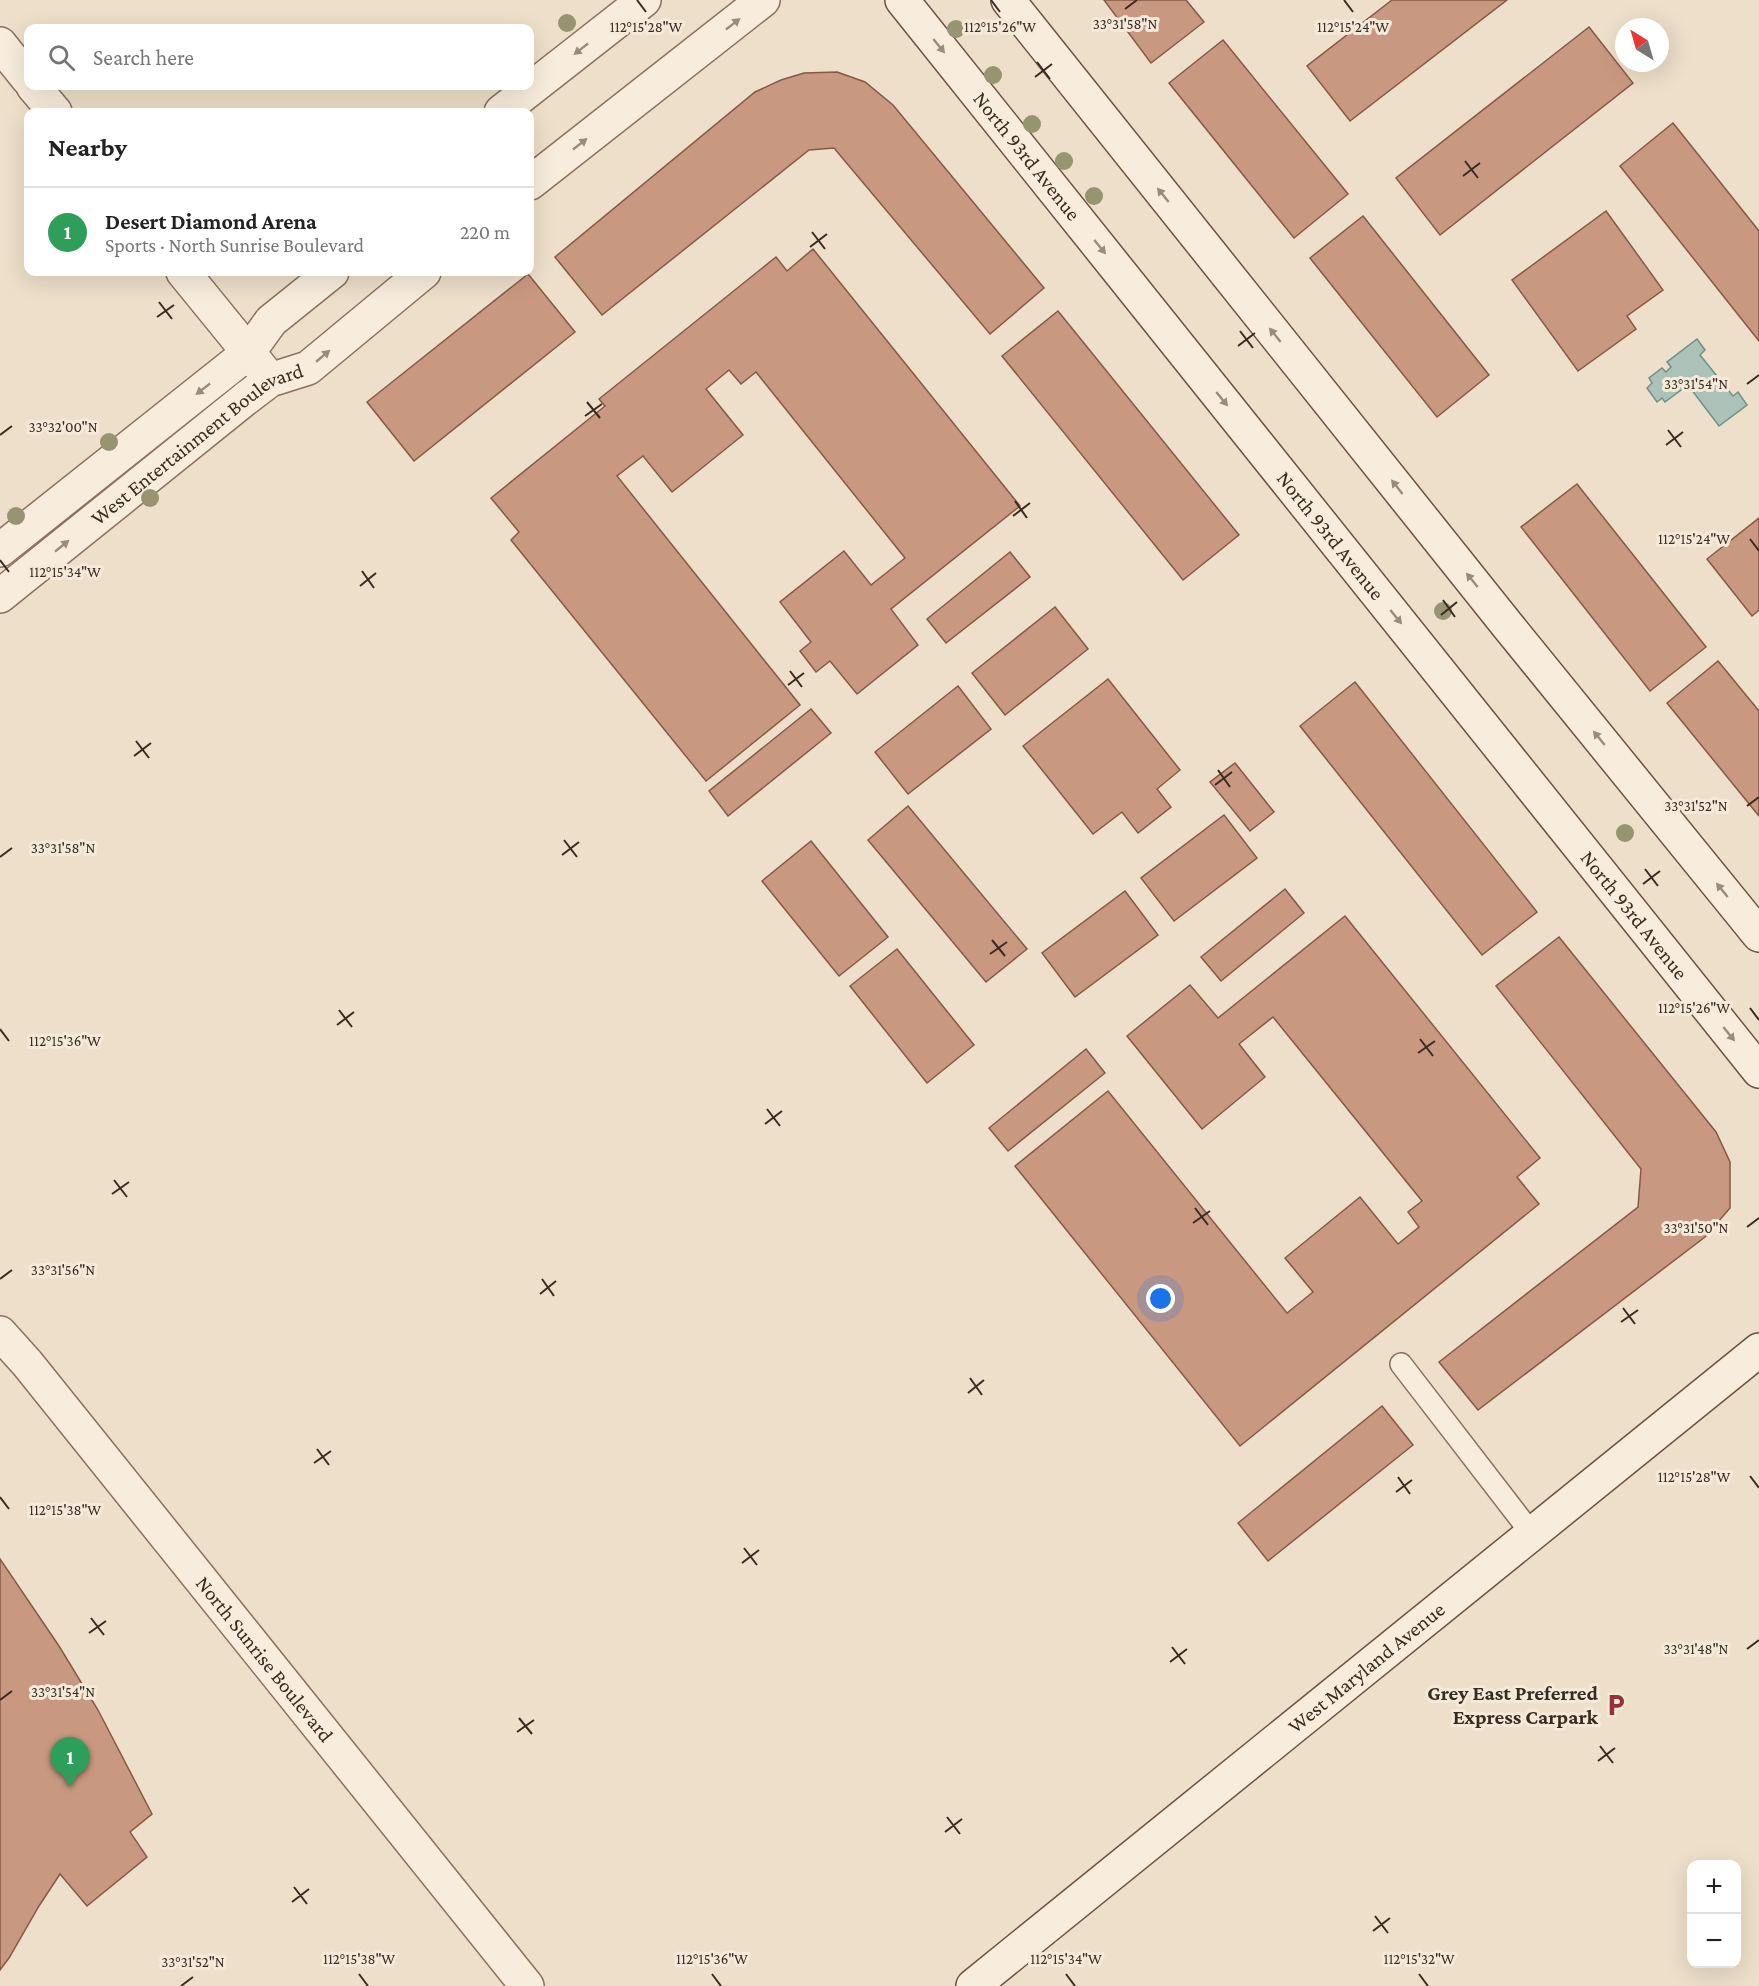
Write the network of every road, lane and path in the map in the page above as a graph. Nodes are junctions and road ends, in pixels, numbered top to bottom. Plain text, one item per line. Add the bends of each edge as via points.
1 (644, 0) edge
2 (763, 0) edge
3 (902, 0) edge
4 (1008, 0) edge
5 (0, 44) edge
6 (24, 74) edge
7 (534, 86) edge
8 (36, 90) edge
9 (529, 90) edge
10 (52, 108) edge
11 (506, 108) edge
12 (534, 180) edge
13 (186, 276) edge
14 (327, 276) edge
15 (419, 276) edge
16 (248, 353) junction
17 (270, 380) junction
18 (0, 550) edge
19 (0, 596) edge
20 (1759, 935) edge
21 (1759, 1071) edge
22 (0, 1333) edge
23 (1759, 1350) edge
24 (1401, 1364) dead end
25 (1532, 1534) junction
26 (527, 1986) edge
27 (973, 1986) edge

1 -> 7 street
12 -> 2 street
3 -> 21 street, North 93rd Avenue
20 -> 4 street
5 - 6 street
8 - 10 street
9 -> 11 street
13 - 16 street
14 - 16 street, West Entertainment Boulevard via 271,321
17 -> 15 street, West Entertainment Boulevard via 308,368
16 - 17 street
16 -> 18 street, West Entertainment Boulevard
19 -> 17 street, West Entertainment Boulevard
22 - 26 street, North Sunrise Boulevard
23 - 25 street, West Maryland Avenue
24 - 25 lane
25 - 27 street, West Maryland Avenue

